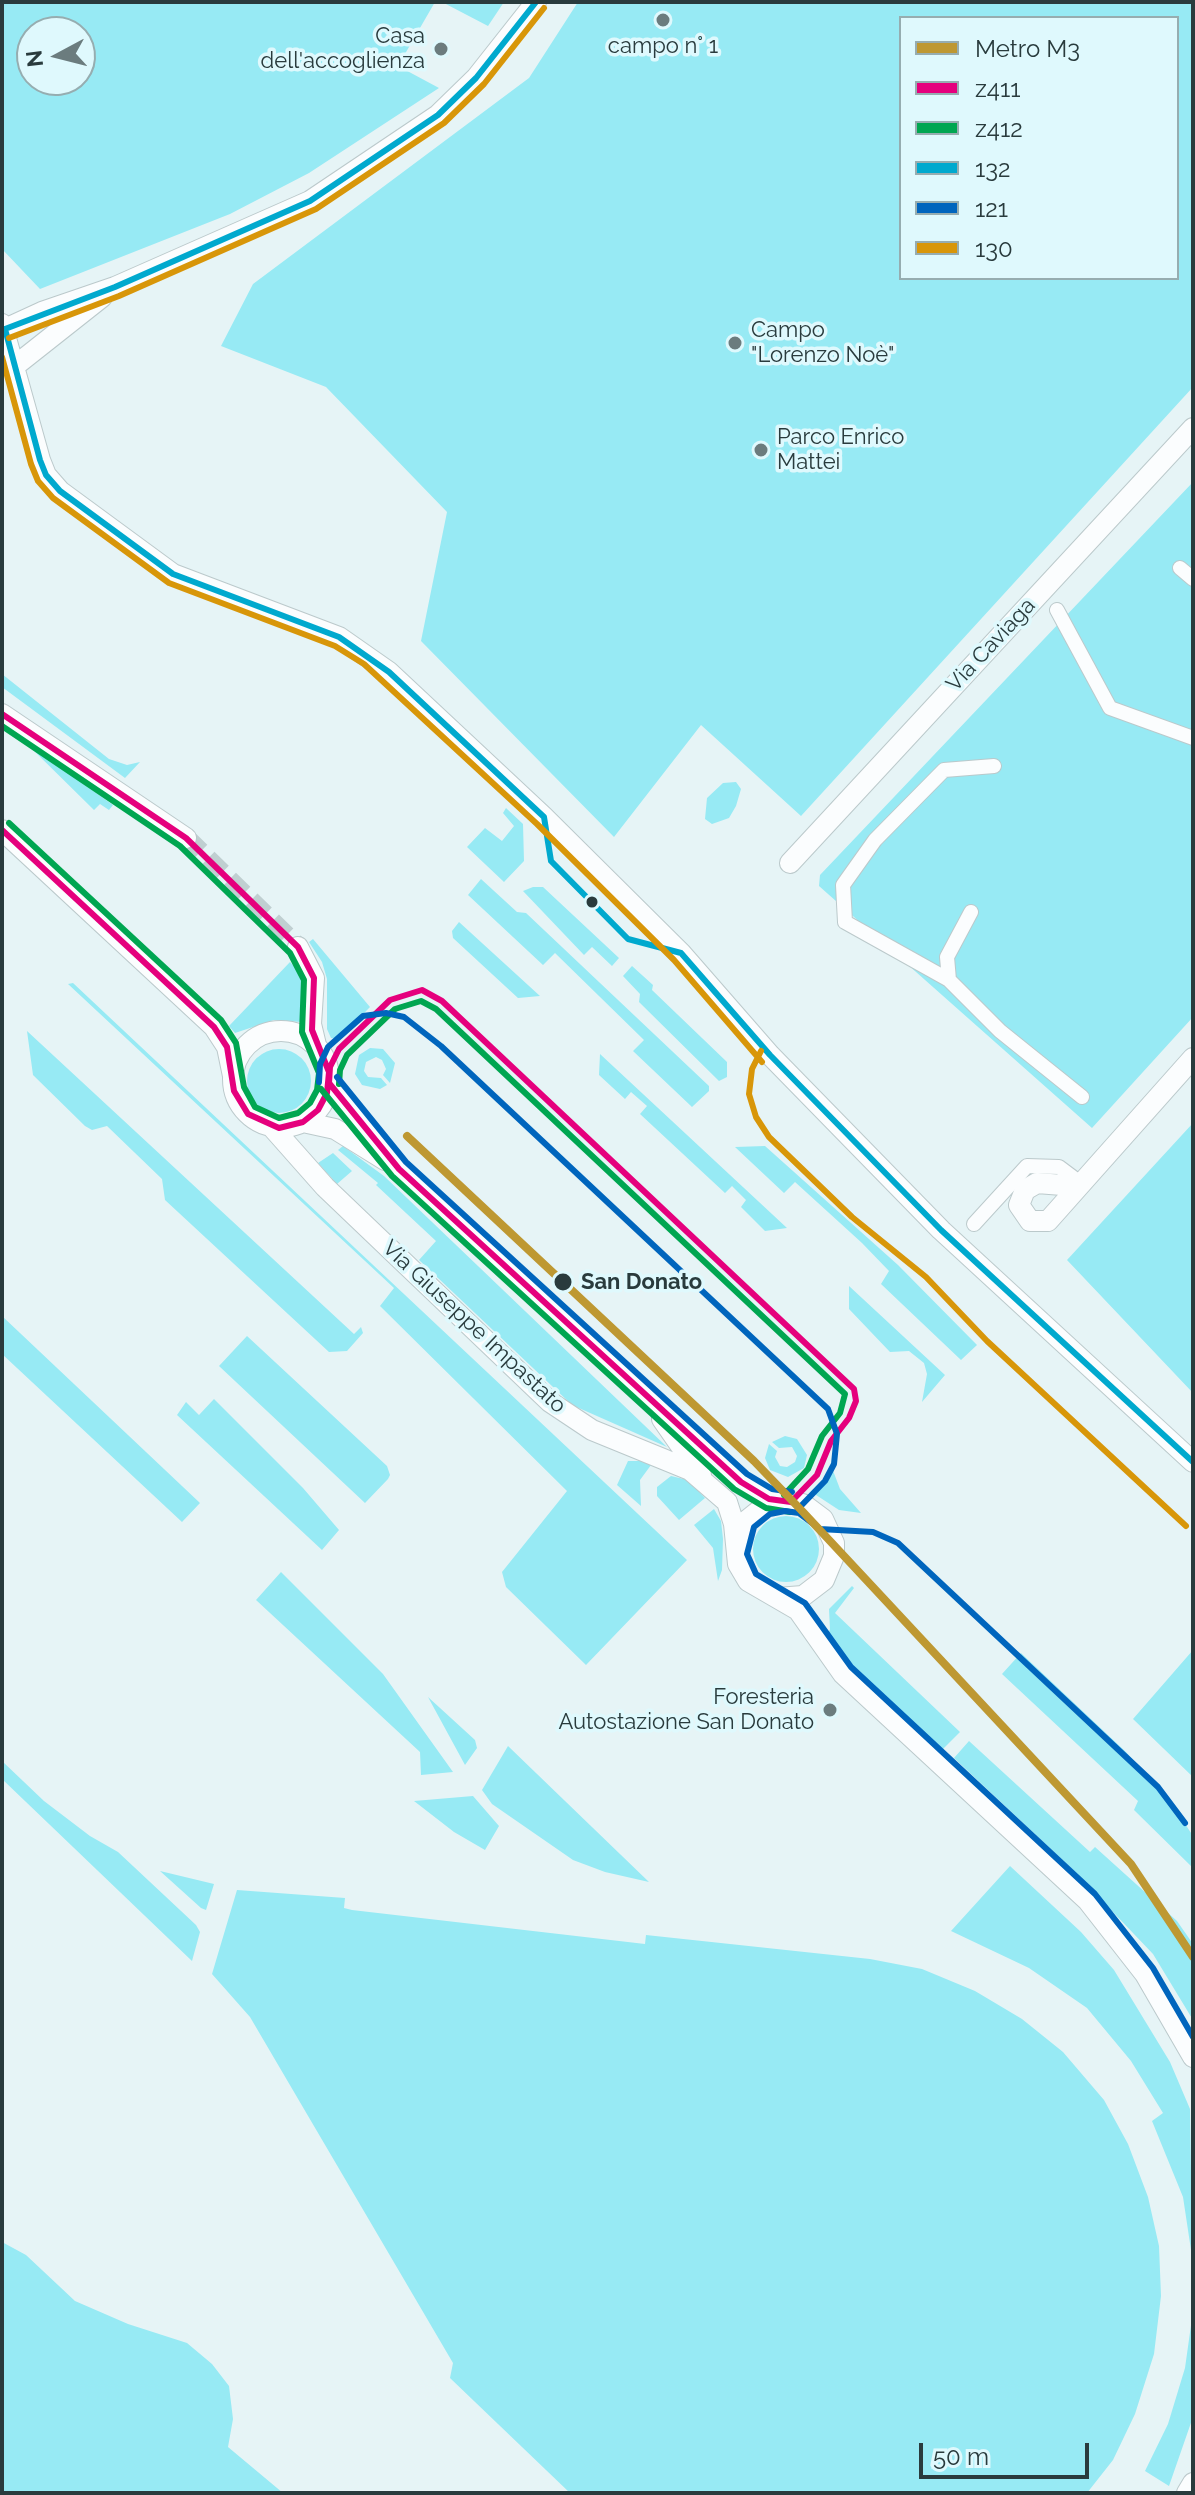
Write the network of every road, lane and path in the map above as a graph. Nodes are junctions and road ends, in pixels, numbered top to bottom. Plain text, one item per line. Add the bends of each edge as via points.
1 (536, 2) edge
2 (115, 287) junction
3 (3, 327) edge
4 (16, 365) junction
5 (1193, 428) edge
6 (1180, 568) dead end
7 (1193, 579) edge
8 (1057, 610) dead end
9 (2, 714) edge
10 (1193, 738) edge
11 (994, 766) dead end
12 (2, 830) edge
13 (186, 838) tunnel mouth
14 (790, 863) dead end
15 (971, 912) dead end
16 (298, 947) tunnel mouth
17 (949, 980) junction
18 (316, 1045) junction
19 (1193, 1058) edge
20 (233, 1076) junction
21 (329, 1083) junction
22 (1082, 1097) dead end
23 (303, 1122) junction
24 (271, 1126) junction
25 (399, 1169) junction
26 (1077, 1184) joint
27 (974, 1224) dead end
28 (643, 1393) junction
29 (1193, 1462) edge
30 (708, 1484) junction
31 (779, 1502) junction
32 (737, 1546) junction
33 (777, 1598) junction
34 (1193, 2057) edge
35 (1193, 2483) edge
36 (1187, 2493) edge

1 - 2 street via 468,87 404,140 310,201
2 - 3 street
2 - 4 street
3 - 4 street
4 - 29 street via 40,460 60,491 173,574 339,637 389,672 681,953 770,1055 941,1230
5 - 14 street, Via Caviaga
6 - 7 street
8 - 10 street via 1110,708
9 - 13 street
11 - 17 street via 944,770 875,840 843,885 845,922
12 - 20 street via 214,1027 231,1057
15 - 17 street via 947,957
16 - 18 street via 314,978 311,1024
17 - 22 street via 1000,1031
18 - 20 street via 294,1033 270,1032 248,1043
18 - 21 street
19 - 26 street
20 - 24 street via 240,1105
21 - 23 street via 318,1110
21 - 25 street, Via Giuseppe Impastato
23 - 24 street
23 - 25 street via 335,1129
24 - 30 street, Via Giuseppe Impastato via 325,1187 550,1402 592,1430 683,1466
25 - 28 street, Via Giuseppe Impastato
26 - 27 street via 1059,1167 1027,1166
28 - 30 street, Via Giuseppe Impastato
28 - 31 street, Via Giuseppe Impastato via 741,1482
30 - 32 street, Via Giuseppe Impastato via 727,1502
31 - 32 street via 755,1512
31 - 33 street, Via Giuseppe Impastato via 803,1504 823,1519 834,1556 814,1589 803,1596
32 - 33 street, Via Giuseppe Impastato via 738,1564 748,1581
33 - 34 street, Via Giuseppe Impastato via 798,1610 852,1683 1088,1901 1145,1974
35 - 36 street

